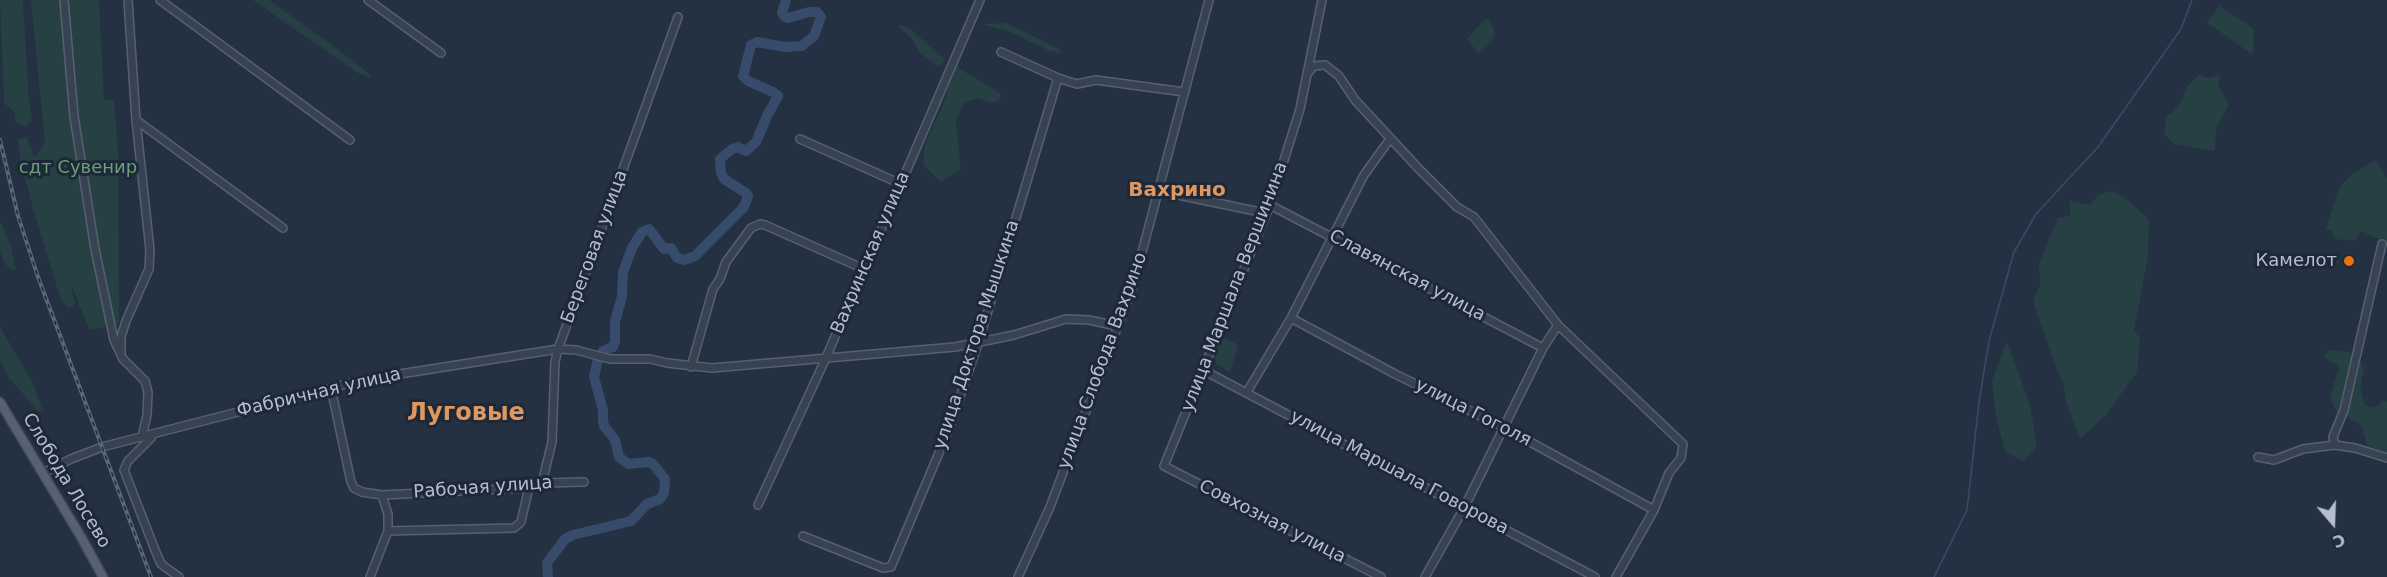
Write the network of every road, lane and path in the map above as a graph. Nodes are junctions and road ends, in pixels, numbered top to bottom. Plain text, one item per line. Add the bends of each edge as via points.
1 (64, 0) edge
2 (128, 0) edge
3 (160, 0) edge
4 (368, 0) edge
5 (980, 0) edge
6 (1209, 0) edge
7 (1322, 0) edge
8 (678, 17) dead end
9 (1001, 52) dead end
10 (441, 53) dead end
11 (1307, 74) junction
12 (1058, 78) junction
13 (1184, 92) junction
14 (136, 120) junction
15 (800, 139) dead end
16 (1390, 139) junction
17 (350, 140) dead end
18 (901, 184) junction
19 (1159, 191) junction
20 (1270, 205) junction
21 (1265, 213) junction
22 (283, 228) dead end
23 (1332, 236) junction
24 (2382, 244) dead end
25 (864, 269) junction
26 (1291, 318) junction
27 (1558, 325) junction
28 (1117, 326) junction
29 (978, 344) junction
30 (1543, 348) junction
31 (558, 349) junction
32 (121, 354) junction
33 (825, 360) junction
34 (691, 367) junction
35 (1203, 370) junction
36 (331, 388) junction
37 (1247, 392) junction
38 (0, 402) edge
39 (1503, 427) junction
40 (152, 434) junction
41 (142, 437) junction
42 (2335, 446) junction
43 (2258, 457) dead end
44 (2387, 458) edge
45 (1164, 466) joint
46 (43, 473) junction
47 (584, 482) dead end
48 (542, 483) junction
49 (529, 487) junction
50 (382, 495) junction
51 (758, 505) dead end
52 (1464, 508) junction
53 (1654, 510) junction
54 (388, 531) junction
55 (802, 536) dead end
56 (103, 577) edge
57 (179, 577) edge
58 (370, 577) edge
59 (1018, 577) edge
60 (1381, 577) edge
61 (1425, 577) edge
62 (1595, 577) edge
63 (1617, 577) edge

1 - 32 street via 81,168 107,310
2 - 14 street
3 - 17 street
4 - 10 street
5 - 18 street, Вахринская улица
6 - 13 street, улица Слобода Вахрино
7 - 11 street, улица Маршала Вершинина
8 - 31 street, Береговая улица
9 - 12 street
11 - 16 street via 1314,66 1325,65 1339,76
11 - 20 street, улица Маршала Вершинина
12 - 13 street via 1077,84 1096,80
12 - 29 street, улица Доктора Мышкина
13 - 19 street, улица Слобода Вахрино
14 - 22 street
14 - 32 street via 149,269 126,321
15 - 18 street
16 - 23 street via 1364,175
16 - 27 street via 1457,207 1474,217
18 - 25 street, Вахринская улица
19 - 21 street
19 - 28 street, улица Слобода Вахрино via 1133,286
20 - 21 street, улица Маршала Вершинина
20 - 23 street, Славянская улица
21 - 35 street, улица Маршала Вершинина
23 - 26 street
23 - 30 street, Славянская улица
24 - 42 street via 2344,410 2333,437
25 - 33 street, Вахринская улица
25 - 34 street via 765,225 751,228 726,261 713,290
26 - 37 street
26 - 39 street, улица Гоголя
27 - 30 street
27 - 53 street via 1683,444 1681,458 1669,473
28 - 29 street, Фабричная улица via 1066,319
28 - 59 street, улица Слобода Вахрино via 1050,507
29 - 33 street, Фабричная улица
29 - 55 street, улица Доктора Мышкина via 949,429 891,567 883,568
30 - 39 street
31 - 34 street, Фабричная улица
31 - 36 street, Фабричная улица
31 - 48 street, Береговая улица via 552,442
32 - 41 street via 145,381 148,392
33 - 34 street, Фабричная улица
33 - 51 street, Вахринская улица
35 - 37 street, улица Маршала Говорова
35 - 45 street, улица Маршала Вершинина
36 - 40 street, Фабричная улица
36 - 50 street, Рабочая улица via 354,488
37 - 52 street, улица Маршала Говорова
38 - 46 main road, Слобода Лосево
39 - 52 street
39 - 53 street, улица Гоголя
40 - 41 street, Фабричная улица
40 - 57 street via 124,470 161,564
41 - 46 street, Фабричная улица via 99,448
42 - 43 street via 2303,449 2274,460
42 - 44 street
45 - 60 street, Совхозная улица
46 - 56 main road, Слобода Лосево
47 - 48 street, Рабочая улица
48 - 49 street, Рабочая улица
49 - 50 street, Рабочая улица
49 - 54 street via 521,522 514,528
50 - 54 street
52 - 61 street
52 - 62 street, улица Маршала Говорова
53 - 63 street
54 - 58 street

